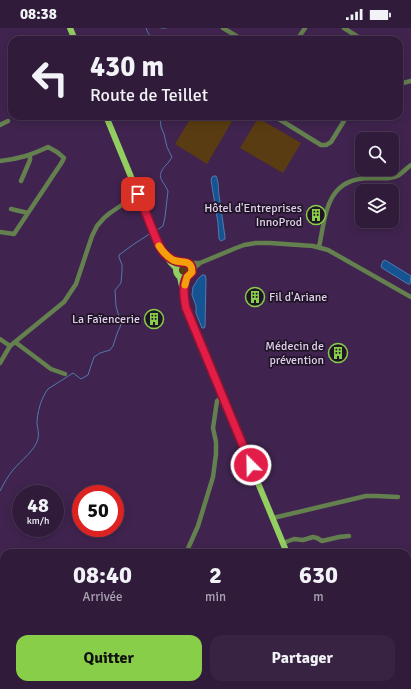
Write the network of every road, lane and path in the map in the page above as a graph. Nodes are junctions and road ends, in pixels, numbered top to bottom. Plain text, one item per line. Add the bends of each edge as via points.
1 (223, 28) edge
2 (344, 28) edge
3 (236, 36) edge
4 (357, 36) edge
5 (108, 120) edge
6 (280, 120) edge
7 (345, 120) edge
8 (8, 121) dead end
9 (0, 125) edge
10 (30, 155) junction
11 (0, 161) edge
12 (411, 165) edge
13 (21, 181) dead end
14 (138, 194) junction
15 (11, 209) dead end
16 (28, 213) junction
17 (0, 232) edge
18 (319, 247) junction
19 (165, 254) junction
20 (181, 262) junction
21 (188, 263) junction
22 (200, 263) junction
23 (176, 268) junction
24 (192, 270) junction
25 (180, 277) junction
26 (187, 277) junction
27 (184, 296) junction
28 (411, 297) edge
29 (0, 339) edge
30 (15, 342) junction
31 (10, 346) junction
32 (0, 363) edge
33 (65, 374) dead end
34 (222, 397) junction
35 (398, 497) dead end
36 (273, 518) junction
37 (349, 536) dead end
38 (283, 543) junction
39 (188, 549) edge
40 (285, 549) edge

1 - 3 street
2 - 4 street
5 - 14 main road
6 - 7 street via 321,145 331,142
8 - 9 street
10 - 11 street
10 - 13 street
10 - 16 street via 48,147 64,158
12 - 18 street via 394,177 360,178 343,185 332,196 327,208
14 - 19 main road
14 - 30 street via 110,213 97,226 76,284 64,302
15 - 16 street
16 - 17 street via 14,234
18 - 22 street via 256,243
18 - 28 street
19 - 20 main road
19 - 23 main road
20 - 21 main road
20 - 23 main road
21 - 22 street
21 - 24 main road
22 - 24 street
23 - 25 main road
24 - 26 main road
25 - 26 main road
25 - 27 main road
26 - 27 main road
27 - 34 main road via 188,314
29 - 31 street
30 - 31 street
30 - 33 street via 51,369
31 - 32 street
34 - 36 main road
34 - 39 street via 217,401 213,428 216,442 213,477 198,526
35 - 36 street via 366,496
36 - 38 main road
37 - 38 street via 322,541 312,537
38 - 40 main road

